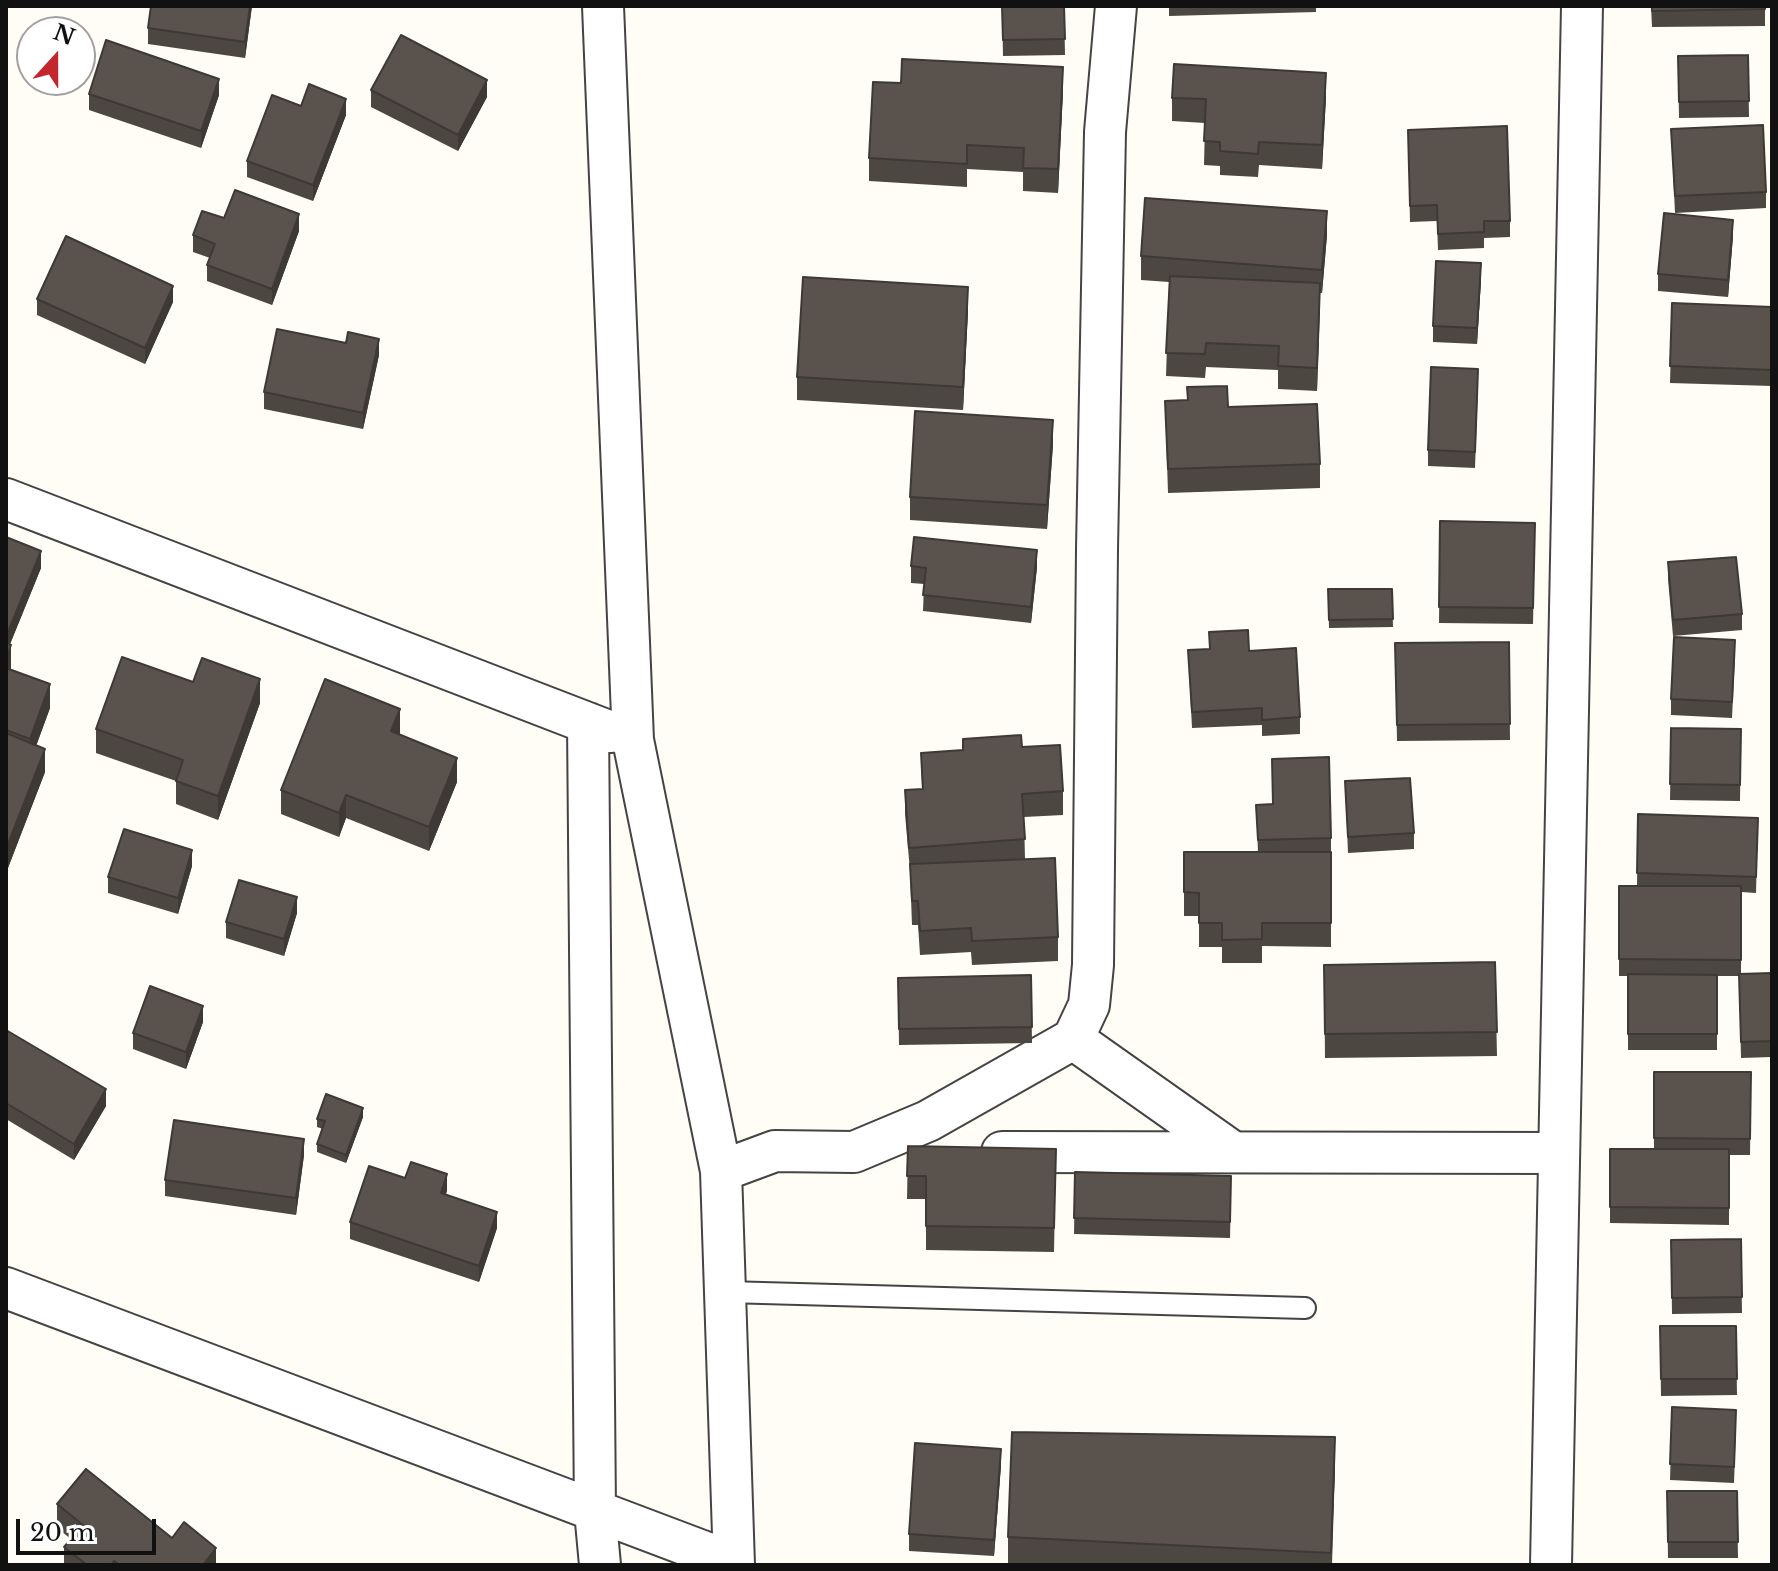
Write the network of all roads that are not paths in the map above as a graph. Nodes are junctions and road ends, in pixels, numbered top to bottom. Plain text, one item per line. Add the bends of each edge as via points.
1 (603, 6) edge
2 (1116, 6) edge
3 (1582, 6) edge
4 (6, 499) edge
5 (588, 723) junction
6 (633, 740) junction
7 (1073, 1039) junction
8 (854, 1152) junction
9 (1233, 1152) junction
10 (1559, 1153) junction
11 (721, 1171) junction
12 (6, 1288) edge
13 (726, 1292) junction
14 (1305, 1308) dead end
15 (595, 1511) junction
16 (734, 1564) edge
17 (600, 1565) edge
18 (1551, 1565) edge

1 - 6 street
2 - 7 street via 1105,132 1093,965 1089,1005
3 - 10 street
4 - 5 street
5 - 6 street
5 - 15 street
6 - 11 street
7 - 8 street via 928,1121
7 - 9 street
8 - 9 street
8 - 11 street via 775,1151
9 - 10 street
10 - 18 street
11 - 13 street
12 - 15 street
13 - 14 lane
13 - 16 street
15 - 16 street
15 - 17 street

